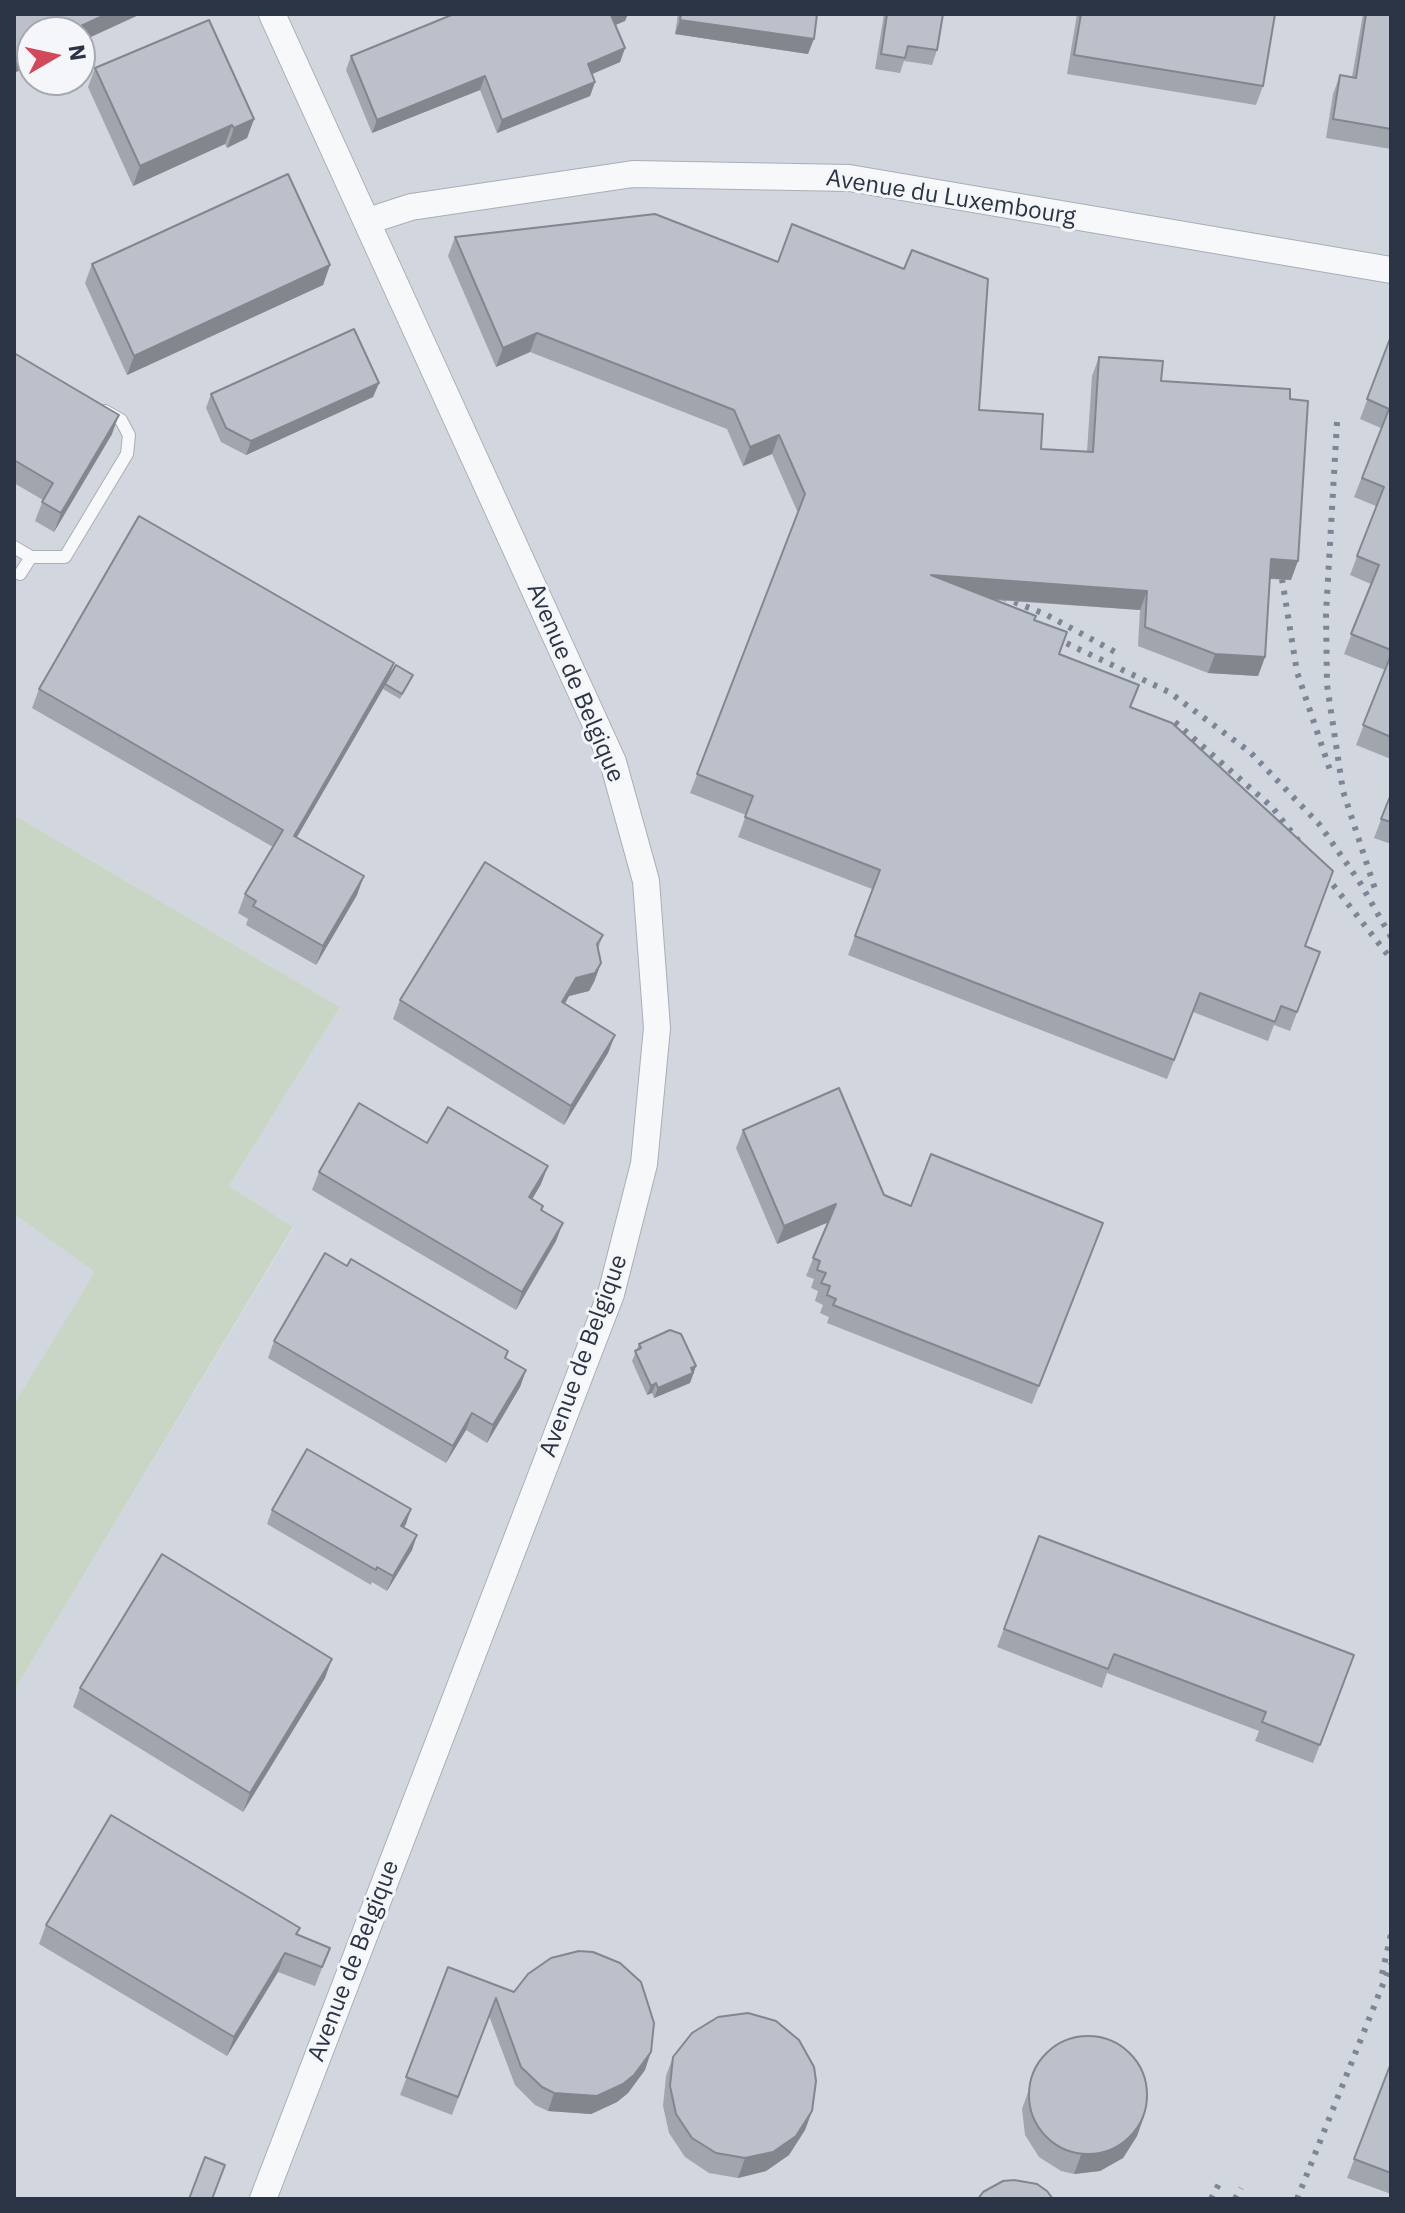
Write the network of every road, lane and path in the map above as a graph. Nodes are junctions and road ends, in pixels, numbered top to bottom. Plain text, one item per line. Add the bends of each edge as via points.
1 (272, 14) edge
2 (368, 221) junction
3 (1391, 270) edge
4 (95, 405) edge
5 (14, 547) edge
6 (31, 557) junction
7 (16, 577) edge
8 (263, 2199) edge

1 - 2 street, Avenue de Belgique
2 - 3 street, Avenue du Luxembourg via 411,207 633,174 849,178
2 - 8 street, Avenue de Belgique via 613,762 646,881 657,1028 644,1164 611,1294
4 - 6 lane via 121,420 129,435 127,454 65,557
5 - 6 lane
6 - 7 lane

